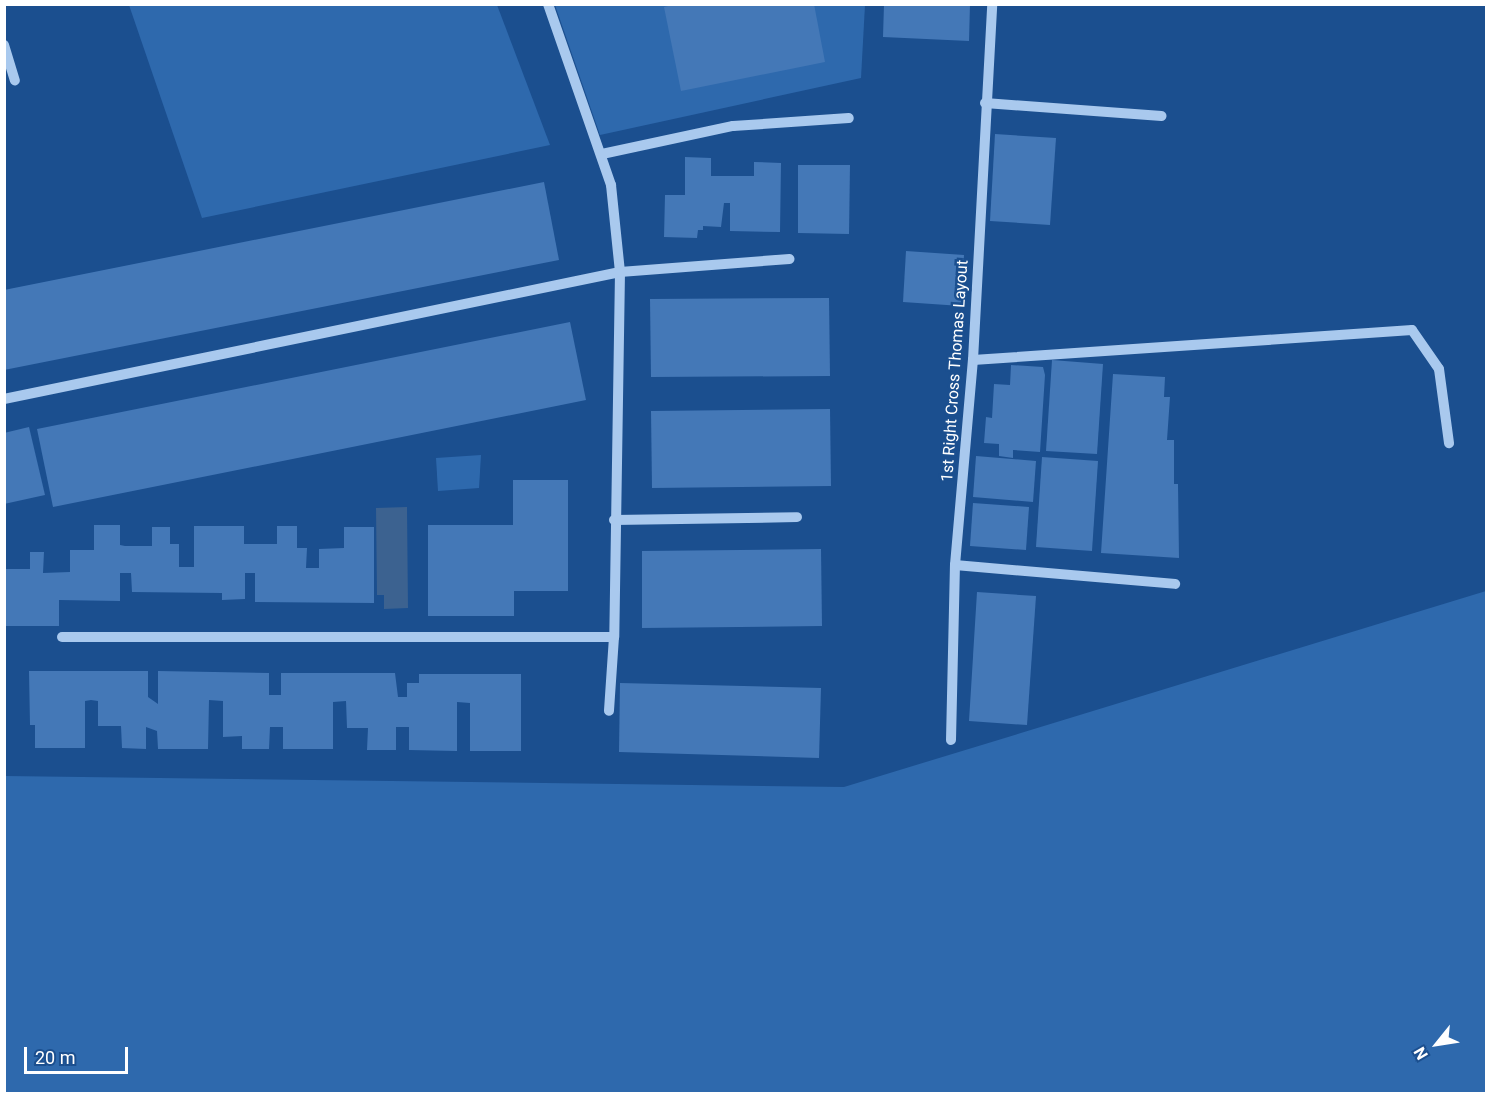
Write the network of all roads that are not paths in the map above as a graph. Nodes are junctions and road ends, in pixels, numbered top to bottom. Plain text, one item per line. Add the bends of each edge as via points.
1 (548, 4) edge
2 (992, 4) edge
3 (4, 45) edge
4 (15, 80) dead end
5 (985, 103) junction
6 (1162, 116) dead end
7 (849, 118) dead end
8 (602, 154) junction
9 (790, 259) dead end
10 (620, 272) junction
11 (973, 360) junction
12 (4, 399) edge
13 (1449, 443) dead end
14 (797, 517) dead end
15 (614, 520) junction
16 (955, 565) junction
17 (1175, 584) dead end
18 (62, 637) dead end
19 (614, 637) junction
20 (609, 711) dead end
21 (951, 740) dead end

1 - 8 street
2 - 5 street, 1st Right Cross Thomas Layout
3 - 4 street
5 - 6 street
5 - 11 street, 1st Right Cross Thomas Layout
7 - 8 street via 733,126
8 - 10 street via 611,185
9 - 10 street
10 - 12 street
10 - 15 street
11 - 13 street via 1413,330 1439,369
11 - 16 street, 1st Right Cross Thomas Layout
14 - 15 street
15 - 19 street
16 - 17 street
16 - 21 street, 1st Right Cross Thomas Layout
18 - 19 street
19 - 20 street

